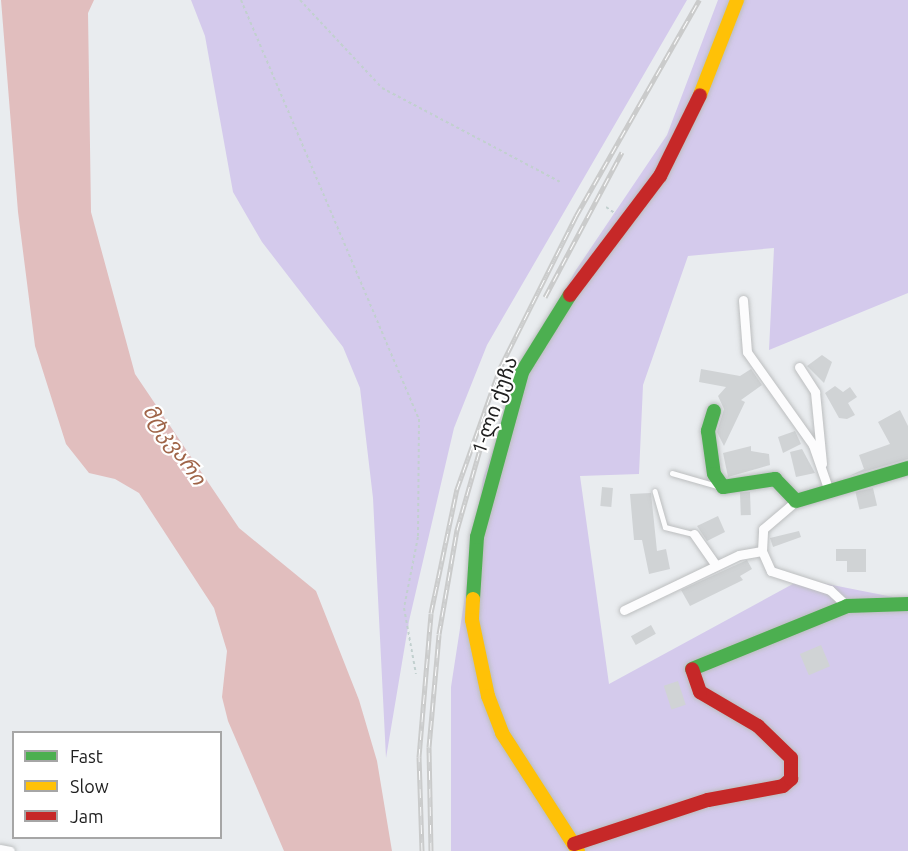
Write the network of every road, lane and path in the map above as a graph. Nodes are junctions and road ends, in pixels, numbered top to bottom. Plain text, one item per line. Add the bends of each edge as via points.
1 (241, 0) edge
2 (300, 0) edge
3 (737, 0) edge
4 (560, 182) dead end
5 (743, 300) dead end
6 (799, 367) dead end
7 (714, 411) dead end
8 (908, 468) edge
9 (672, 473) dead end
10 (825, 485) junction
11 (723, 487) junction
12 (655, 491) dead end
13 (796, 501) junction
14 (694, 534) joint
15 (762, 551) junction
16 (716, 566) junction
17 (908, 604) edge
18 (847, 606) junction
19 (624, 610) dead end
20 (416, 674) dead end
21 (576, 847) edge
22 (0, 849) edge
23 (10, 851) edge

1 - 20 path via 419,419 418,537 404,608
2 - 4 path via 382,88
3 - 21 main road, 1-ლი ქუჩა via 690,120 660,176 544,330 522,372 477,537 472,620 488,696 502,733
5 - 10 street via 747,352 813,445
6 - 10 street via 814,392
7 - 11 main road via 708,431 714,474
8 - 10 main road
9 - 11 lane
10 - 13 main road
11 - 13 main road via 775,479
12 - 14 lane via 665,527
13 - 15 street via 763,530
14 - 16 street
15 - 16 street
15 - 18 street via 771,571 830,590
16 - 19 street
17 - 18 main road
18 - 21 main road via 697,663 690,672 700,692 758,726 791,758 791,779 783,786 708,800
22 - 23 street

